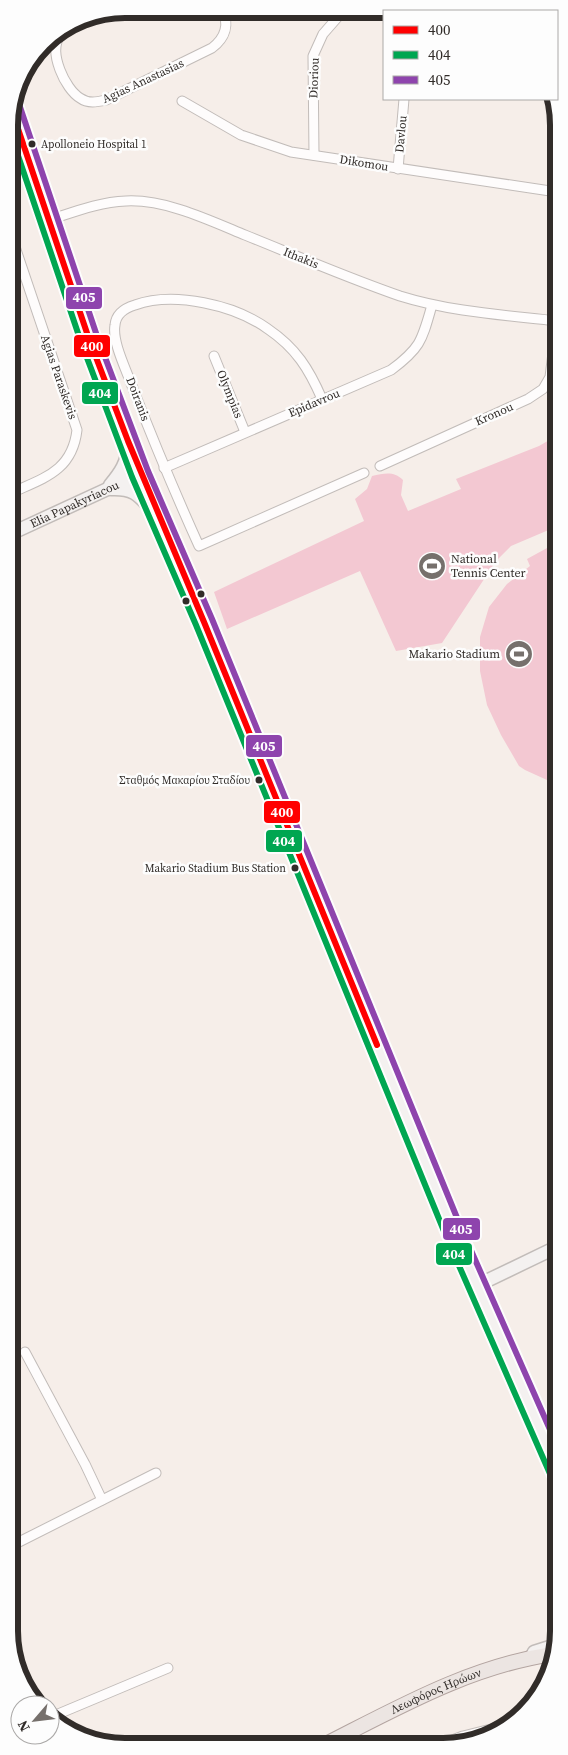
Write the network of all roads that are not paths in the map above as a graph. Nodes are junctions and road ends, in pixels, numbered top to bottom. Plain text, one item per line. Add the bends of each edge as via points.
1 (225, 18) edge
2 (337, 18) edge
3 (57, 42) edge
4 (404, 100) edge
5 (182, 101) dead end
6 (18, 130) edge
7 (314, 155) junction
8 (398, 169) junction
9 (550, 191) edge
10 (49, 220) junction
11 (18, 266) edge
12 (432, 305) junction
13 (550, 320) edge
14 (214, 356) dead end
15 (550, 378) edge
16 (322, 400) junction
17 (245, 432) junction
18 (128, 442) junction
19 (380, 466) dead end
20 (164, 468) junction
21 (364, 473) dead end
22 (140, 474) junction
23 (18, 487) edge
24 (106, 489) junction
25 (158, 517) junction
26 (18, 530) edge
27 (550, 1250) edge
28 (478, 1285) junction
29 (25, 1352) dead end
30 (550, 1451) edge
31 (156, 1473) dead end
32 (102, 1500) junction
33 (18, 1542) edge
34 (550, 1647) edge
35 (548, 1655) edge
36 (531, 1658) junction
37 (168, 1668) dead end
38 (60, 1713) edge
39 (338, 1738) edge

1 - 3 street, Agias Anastasias via 224,35 202,54 106,100 93,102 74,94 56,59
2 - 7 street, Dioriou via 323,34 313,56
4 - 8 street, Davlou
5 - 7 street, Dikomou via 241,135 291,152
6 - 10 main road
7 - 8 street, Dikomou
8 - 9 street, Dikomou
10 - 12 street, Ithakis via 108,203 127,201 166,205 351,278
10 - 18 main road
11 - 23 street, Agias Paraskevis via 77,430 72,454 65,463 48,476
12 - 13 street, Ithakis
12 - 16 street, Epidavrou via 419,345 409,356 390,370
14 - 17 street, Olympias
15 - 19 street, Kronou via 543,389 528,399
16 - 17 street, Epidavrou
16 - 20 street, Doiranis via 301,358 267,327 243,314 187,300 161,299 131,306 118,316 114,332
17 - 20 street, Epidavrou
18 - 22 main road
18 - 24 main road via 124,466
20 - 21 street, Doiranis via 199,546
22 - 24 main road, Elia Papakyriacou
22 - 25 main road
24 - 25 main road via 121,488 134,492
24 - 26 main road, Elia Papakyriacou
25 - 28 main road
27 - 28 main road
28 - 30 main road
29 - 32 street
31 - 32 street
32 - 33 street
34 - 36 main road via 534,1652
35 - 36 main road, Λεωφόρος Ηρώων
36 - 39 main road, Λεωφόρος Ηρώων via 487,1668 462,1678
37 - 38 street

